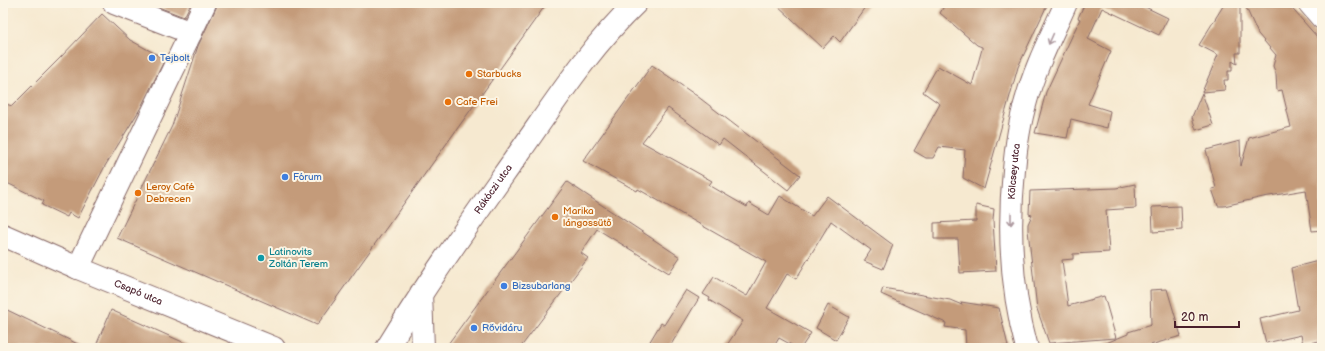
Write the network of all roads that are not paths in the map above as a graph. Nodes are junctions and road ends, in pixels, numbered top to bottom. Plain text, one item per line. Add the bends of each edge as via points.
1 (114, 3) edge
2 (205, 3) edge
3 (1066, 3) edge
4 (1309, 3) edge
5 (631, 4) edge
6 (1322, 18) edge
7 (191, 33) junction
8 (3, 235) edge
9 (78, 268) junction
10 (421, 293) junction
11 (274, 348) edge
12 (387, 348) edge
13 (423, 348) edge
14 (1027, 348) edge

1 - 7 street
2 - 7 street
3 -> 14 street, Kölcsey utca via 1032,81 1022,115 1016,150 1011,214 1012,263 1018,311
4 - 6 street
5 - 10 street, Rákóczi utca via 554,103
7 - 9 street
8 - 9 street, Csapó utca
9 - 11 street, Csapó utca
10 - 12 street, Rákóczi utca
10 - 13 street

